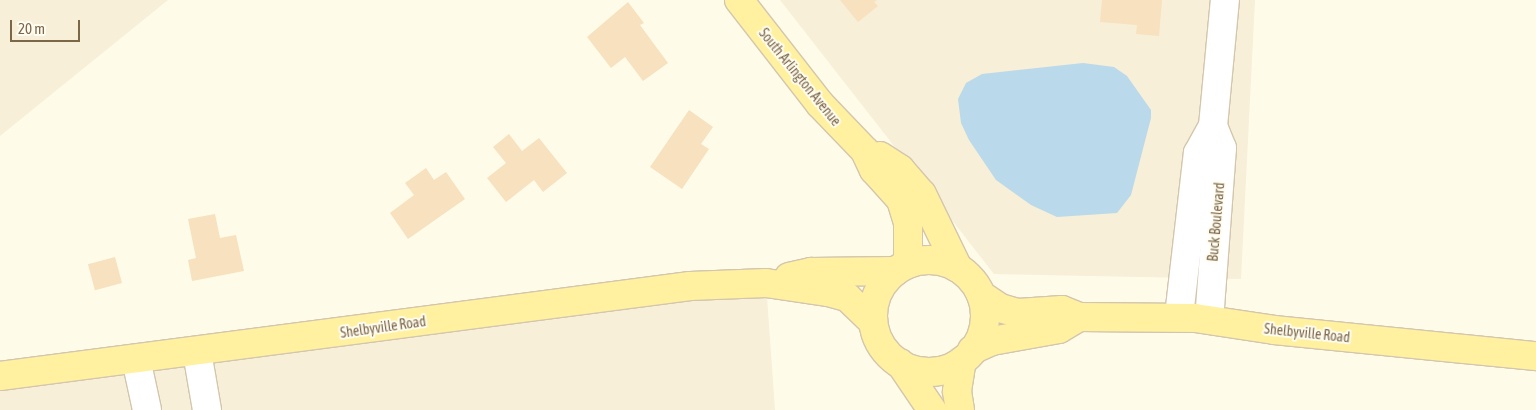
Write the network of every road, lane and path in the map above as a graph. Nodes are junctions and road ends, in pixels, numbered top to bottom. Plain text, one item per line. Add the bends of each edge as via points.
1 (739, 0) edge
2 (1225, 0) edge
3 (1213, 126) junction
4 (865, 150) junction
5 (902, 268) junction
6 (958, 268) junction
7 (766, 283) junction
8 (981, 295) junction
9 (1179, 316) junction
10 (1078, 317) junction
11 (1208, 320) junction
12 (873, 322) junction
13 (197, 352) junction
14 (967, 355) junction
15 (1536, 356) edge
16 (136, 359) junction
17 (900, 364) junction
18 (0, 376) edge
19 (147, 410) edge
20 (207, 410) edge
21 (932, 410) edge
22 (960, 410) edge

1 - 4 main road, South Arlington Avenue via 820,104
2 - 3 street, Buck Boulevard
3 - 9 street, Buck Boulevard via 1198,153
3 - 11 street, Buck Boulevard via 1222,148
4 - 5 main road, South Arlington Avenue via 874,170 893,189 904,209 909,229
4 - 6 main road, South Arlington Avenue via 887,158 914,184 930,209
5 - 6 main road via 937,260
5 - 7 main road via 811,272
5 - 12 main road via 878,294
6 - 8 main road via 969,277
7 - 12 main road via 847,297
7 - 13 main road, Shelbyville Road via 690,286
8 - 10 main road via 991,303 1013,311 1062,310
8 - 14 main road via 984,324
9 - 10 main road, Shelbyville Road
9 - 11 main road, Shelbyville Road
10 - 14 main road via 1059,329 992,341
11 - 15 main road, Shelbyville Road via 1274,330
12 - 17 main road via 884,349
13 - 16 main road, Shelbyville Road
13 - 20 street
14 - 17 main road via 935,371
14 - 22 main road via 957,390
16 - 18 main road, Shelbyville Road
16 - 19 street
17 - 21 main road

